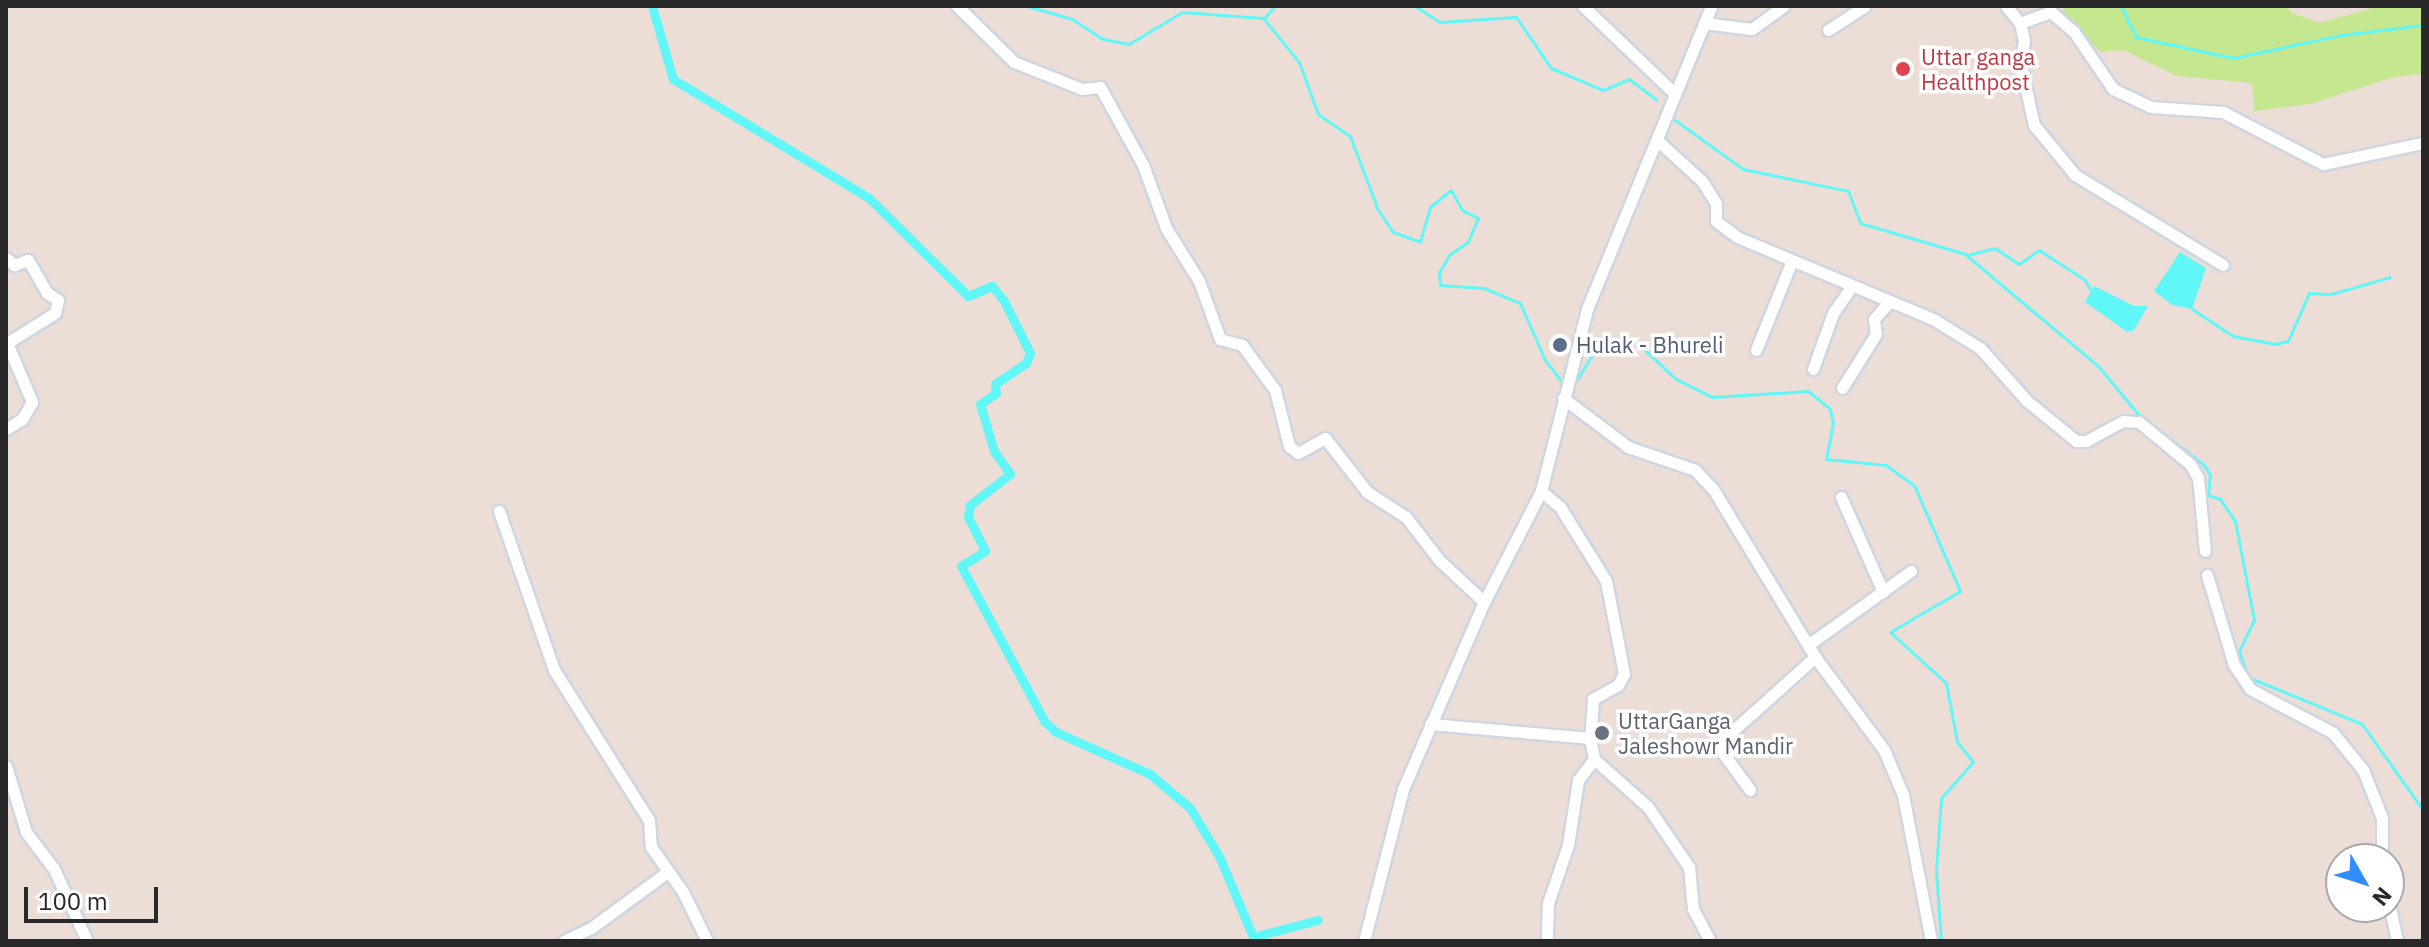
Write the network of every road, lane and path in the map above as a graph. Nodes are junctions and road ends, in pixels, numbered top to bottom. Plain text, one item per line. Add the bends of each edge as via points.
1 (957, 6) edge
2 (1583, 6) edge
3 (1711, 6) edge
4 (1784, 6) edge
5 (1865, 6) edge
6 (2006, 6) edge
7 (1704, 23) junction
8 (2020, 23) junction
9 (1828, 30) dead end
10 (1673, 100) junction
11 (1658, 141) junction
12 (2423, 143) edge
13 (6, 258) edge
14 (1791, 263) junction
15 (2223, 265) dead end
16 (1851, 287) junction
17 (1889, 302) junction
18 (1756, 350) dead end
19 (1813, 369) dead end
20 (1842, 388) dead end
21 (1563, 397) junction
22 (6, 429) edge
23 (1541, 491) junction
24 (1841, 497) dead end
25 (499, 511) dead end
26 (2205, 551) dead end
27 (1911, 571) dead end
28 (2207, 575) dead end
29 (1883, 592) junction
30 (1484, 602) junction
31 (1808, 645) junction
32 (1815, 657) junction
33 (1430, 724) junction
34 (1590, 738) junction
35 (1594, 759) junction
36 (6, 766) edge
37 (1750, 790) dead end
38 (2382, 843) edge
39 (666, 873) junction
40 (87, 941) edge
41 (564, 941) edge
42 (707, 941) edge
43 (1364, 941) edge
44 (1547, 941) edge
45 (1710, 941) edge
46 (1931, 941) edge

1 - 30 street via 1014,62 1082,89 1100,87 1143,165 1166,228 1199,281 1220,339 1242,345 1275,390 1289,446 1298,453 1325,438 1367,492 1406,517 1439,560
2 - 10 street
3 - 7 street
4 - 7 street via 1752,29
5 - 9 street
6 - 8 street
7 - 10 street
8 - 12 street via 2051,12 2074,32 2113,89 2151,107 2223,112 2323,164
8 - 15 street via 2020,62 2034,125 2070,168 2122,206
10 - 11 street
11 - 14 street via 1702,181 1716,203 1716,221
11 - 21 street via 1587,309
13 - 22 street via 14,265 28,260 47,293 58,300 55,313 7,343 32,402 22,419
14 - 16 street
14 - 18 street
16 - 17 street
16 - 19 street via 1833,313
17 - 20 street via 1874,319 1876,334
17 - 26 street via 1933,319 1980,348 2027,401 2076,441 2123,421 2139,422 2190,464 2198,478
21 - 23 street
21 - 31 street via 1628,447 1695,470 1713,489
23 - 30 street
23 - 34 street via 1560,507 1606,581 1624,674 1618,685 1593,699
24 - 29 street
25 - 39 street via 554,670 649,820 651,847
27 - 29 street
28 - 38 street via 2234,665 2250,689 2333,733 2363,770 2382,818
29 - 31 street
30 - 33 street
31 - 32 street
32 - 37 street via 1717,745
32 - 46 street via 1884,750 1903,795
33 - 34 street
33 - 43 street via 1403,789
34 - 35 street
35 - 44 street via 1578,780 1568,845 1548,903
35 - 45 street via 1648,807 1677,857 1689,867 1693,909
36 - 40 street via 26,832 54,869
39 - 41 street via 591,928
39 - 42 street via 683,892

